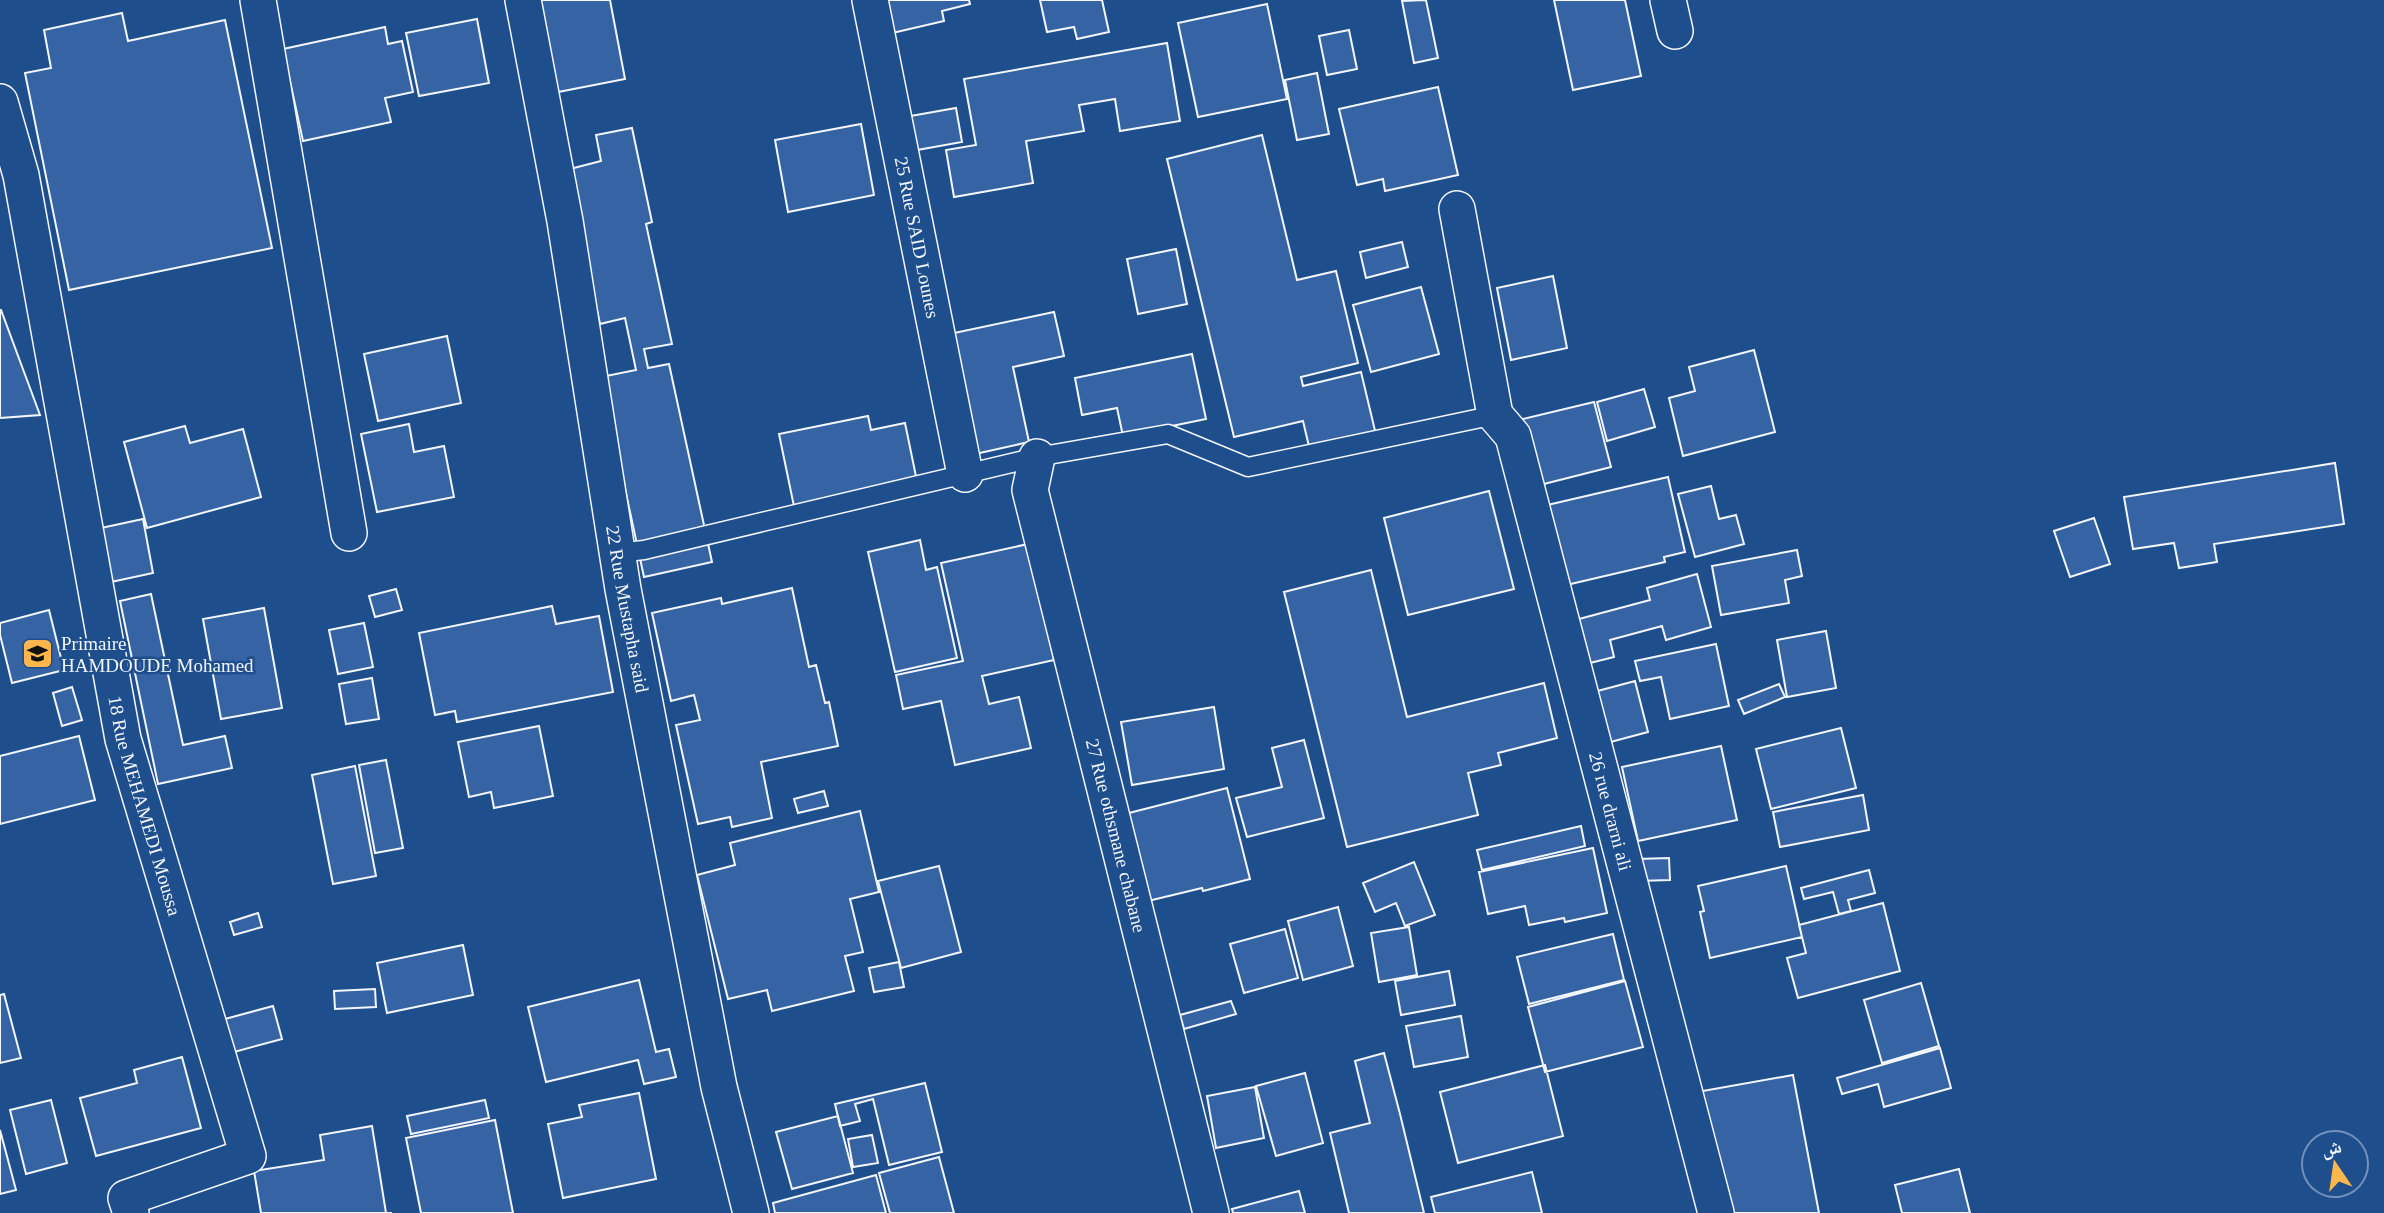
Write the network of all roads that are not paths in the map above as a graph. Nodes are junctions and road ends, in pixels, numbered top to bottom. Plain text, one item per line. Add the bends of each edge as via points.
1 (258, 0) edge
2 (523, 0) edge
3 (870, 0) edge
4 (0, 102) edge
5 (1457, 209) dead end
6 (1495, 415) junction
7 (1037, 457) junction
8 (965, 474) junction
9 (349, 533) dead end
10 (617, 553) junction
11 (131, 1213) edge
12 (751, 1213) edge
13 (1211, 1213) edge
14 (1716, 1213) edge

1 - 9 street
2 - 10 street, 22 Rue Mustapha said via 565,221
3 - 8 street, 25 Rue SAID Lounes
4 - 11 street, 18 Rue MEHAMEDI Moussa via 21,176 123,739 248,1156 126,1198
5 - 6 street
6 - 7 lane via 1248,467 1168,434
6 - 14 street, 26 rue drarni ali via 1513,436
7 - 8 lane
7 - 13 street, 27 Rue othsmane chabane via 1030,490
8 - 10 lane
10 - 12 street, 22 Rue Mustapha said via 719,1087

